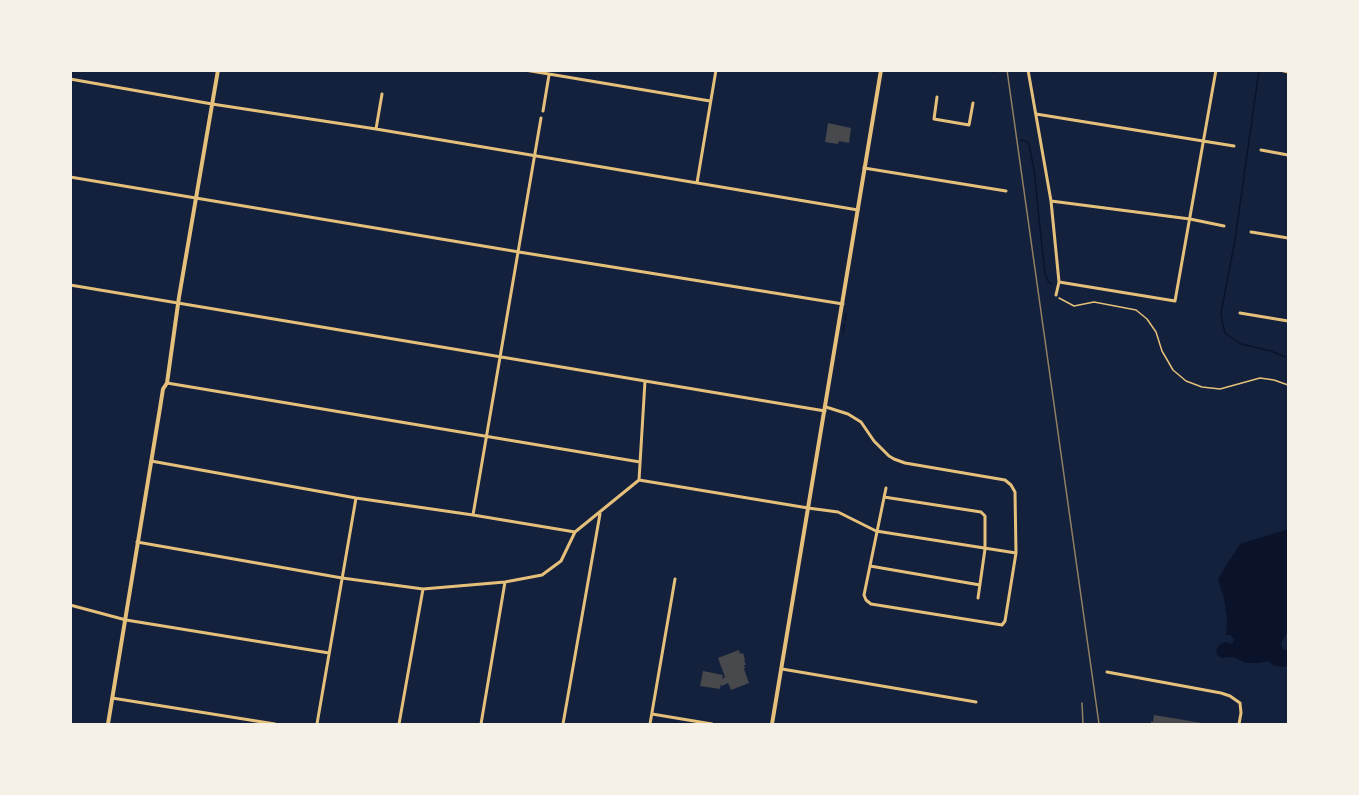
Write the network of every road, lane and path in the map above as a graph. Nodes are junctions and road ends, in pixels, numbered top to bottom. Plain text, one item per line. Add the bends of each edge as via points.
1 (218, 70) edge
2 (525, 70) edge
3 (716, 70) edge
4 (880, 70) edge
5 (1028, 70) edge
6 (1216, 70) edge
7 (1280, 70) edge
8 (1288, 72) edge
9 (549, 75) junction
10 (70, 79) edge
11 (382, 94) dead end
12 (937, 97) dead end
13 (710, 101) junction
14 (973, 103) dead end
15 (212, 104) junction
16 (543, 111) dead end
17 (1036, 114) junction
18 (541, 118) dead end
19 (376, 129) junction
20 (1203, 141) junction
21 (1234, 146) dead end
22 (1261, 150) dead end
23 (1288, 155) edge
24 (535, 156) junction
25 (864, 168) junction
26 (70, 177) edge
27 (697, 183) junction
28 (1006, 190) dead end
29 (196, 198) junction
30 (1051, 201) junction
31 (858, 210) junction
32 (1190, 219) junction
33 (1224, 226) dead end
34 (1251, 232) dead end
35 (1288, 238) edge
36 (519, 252) junction
37 (1059, 282) junction
38 (70, 285) edge
39 (1056, 295) joint
40 (178, 303) junction
41 (843, 304) junction
42 (1240, 313) dead end
43 (1288, 321) edge
44 (501, 357) junction
45 (645, 381) junction
46 (167, 383) junction
47 (1288, 385) edge
48 (826, 409) junction
49 (487, 436) junction
50 (151, 461) junction
51 (640, 462) junction
52 (639, 480) junction
53 (886, 488) dead end
54 (884, 497) junction
55 (356, 498) junction
56 (808, 508) junction
57 (600, 512) junction
58 (473, 515) junction
59 (876, 531) junction
60 (576, 532) junction
61 (137, 542) junction
62 (985, 549) junction
63 (1016, 553) junction
64 (870, 566) junction
65 (342, 578) junction
66 (675, 579) dead end
67 (505, 582) junction
68 (980, 585) junction
69 (423, 589) junction
70 (978, 598) dead end
71 (70, 604) edge
72 (126, 620) junction
73 (329, 653) junction
74 (782, 669) junction
75 (1107, 672) dead end
76 (112, 698) junction
77 (976, 702) dead end
78 (651, 714) junction
79 (108, 724) edge
80 (275, 724) edge
81 (317, 724) edge
82 (399, 724) edge
83 (481, 724) edge
84 (563, 724) edge
85 (650, 724) edge
86 (712, 724) edge
87 (772, 724) edge
88 (1239, 724) edge

1 - 15 street
2 - 9 street
3 - 13 street
4 - 25 street
5 - 17 street
6 - 20 street
7 - 8 street
9 - 13 street
9 - 16 street
10 - 15 street
11 - 19 street
12 - 14 street via 934,119 969,125
13 - 27 street
15 - 19 street
15 - 29 street
17 - 20 street
17 - 30 street
18 - 24 street
19 - 24 street
20 - 21 street
20 - 32 street
22 - 23 street
24 - 27 street
24 - 36 street
25 - 28 street
25 - 31 street
26 - 29 street
27 - 31 street
29 - 36 street
29 - 40 street
30 - 32 street
30 - 37 street
31 - 41 street
32 - 33 street
32 - 37 street via 1175,301
34 - 35 street
36 - 41 street
36 - 44 street
37 - 39 street
38 - 40 street
39 - 47 path via 1074,306 1094,302 1136,310 1156,332 1173,370 1186,381 1220,389 1260,378
40 - 44 street
40 - 46 street
41 - 48 street
42 - 43 street
44 - 45 street
44 - 49 street
45 - 48 street
45 - 51 street
46 - 49 street
46 - 50 street
48 - 56 street
48 - 63 street via 848,414 861,423 894,459 1005,480 1015,492
49 - 51 street
49 - 58 street
50 - 55 street
50 - 61 street
51 - 52 street
52 - 56 street
52 - 57 street
53 - 54 street
54 - 59 street
54 - 62 street via 981,513 985,516
55 - 58 street
55 - 65 street
56 - 59 street via 838,512
56 - 74 street
57 - 60 street
57 - 84 street
58 - 60 street
59 - 62 street
59 - 64 street
60 - 67 street via 561,561 542,576
61 - 65 street
61 - 72 street
62 - 63 street
62 - 68 street
63 - 64 street via 1002,625 871,604 864,595
64 - 68 street
65 - 69 street
65 - 73 street
66 - 78 street
67 - 69 street
67 - 83 street
68 - 70 street
69 - 82 street
71 - 72 street
72 - 73 street
72 - 76 street
73 - 81 street
74 - 77 street
74 - 87 street
75 - 88 street via 1230,696 1240,703
76 - 79 street
76 - 80 street
78 - 85 street
78 - 86 street

